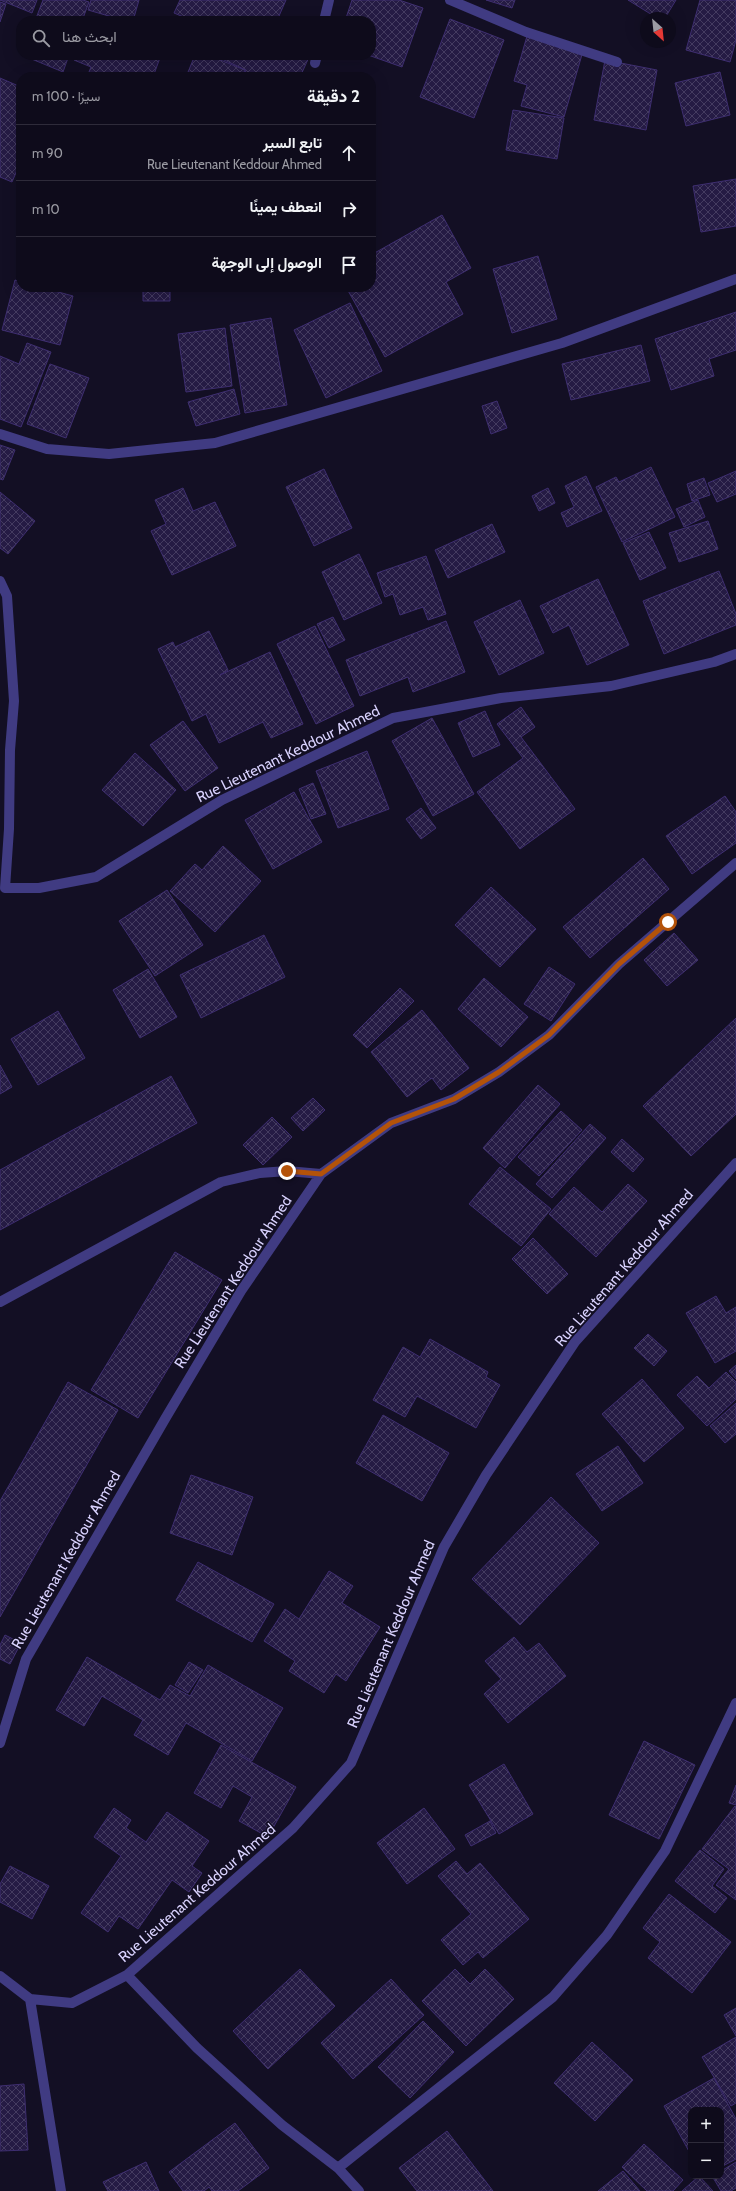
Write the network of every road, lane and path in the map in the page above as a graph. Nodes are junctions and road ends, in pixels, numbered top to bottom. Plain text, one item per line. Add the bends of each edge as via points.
1 (329, 0) edge
2 (450, 0) edge
3 (325, 16) edge
4 (618, 62) dead end
5 (736, 279) edge
6 (0, 434) edge
7 (0, 581) edge
8 (736, 654) edge
9 (736, 863) edge
10 (2, 890) edge
11 (736, 1163) edge
12 (321, 1174) junction
13 (0, 1302) edge
14 (736, 1703) edge
15 (0, 1743) edge
16 (127, 1975) junction
17 (0, 1976) edge
18 (30, 1999) junction
19 (338, 2168) junction
20 (61, 2191) edge
21 (359, 2191) edge

1 - 3 street
2 - 4 street via 526,32
5 - 6 street via 562,343 215,442 109,454 47,449
7 - 10 street, Rue Lieutenant Keddour Ahmed via 7,596 14,701 10,750 9,829
8 - 10 street, Rue Lieutenant Keddour Ahmed via 714,662 611,686 501,698 393,718 222,800 96,877 39,888
9 - 12 street, Rue Lieutenant Keddour Ahmed via 619,964 543,1039 499,1072 454,1099 391,1123
11 - 16 street, Rue Lieutenant Keddour Ahmed via 575,1342 486,1475 444,1547 351,1763 293,1828
12 - 13 street via 287,1171 260,1173 221,1182
12 - 15 street, Rue Lieutenant Keddour Ahmed via 241,1291 26,1660
14 - 19 street via 665,1851 607,1935 553,1998
16 - 18 street, Rue Lieutenant Keddour Ahmed via 72,2004
16 - 19 street via 203,2053 282,2125
17 - 18 street
18 - 20 street
19 - 21 street

